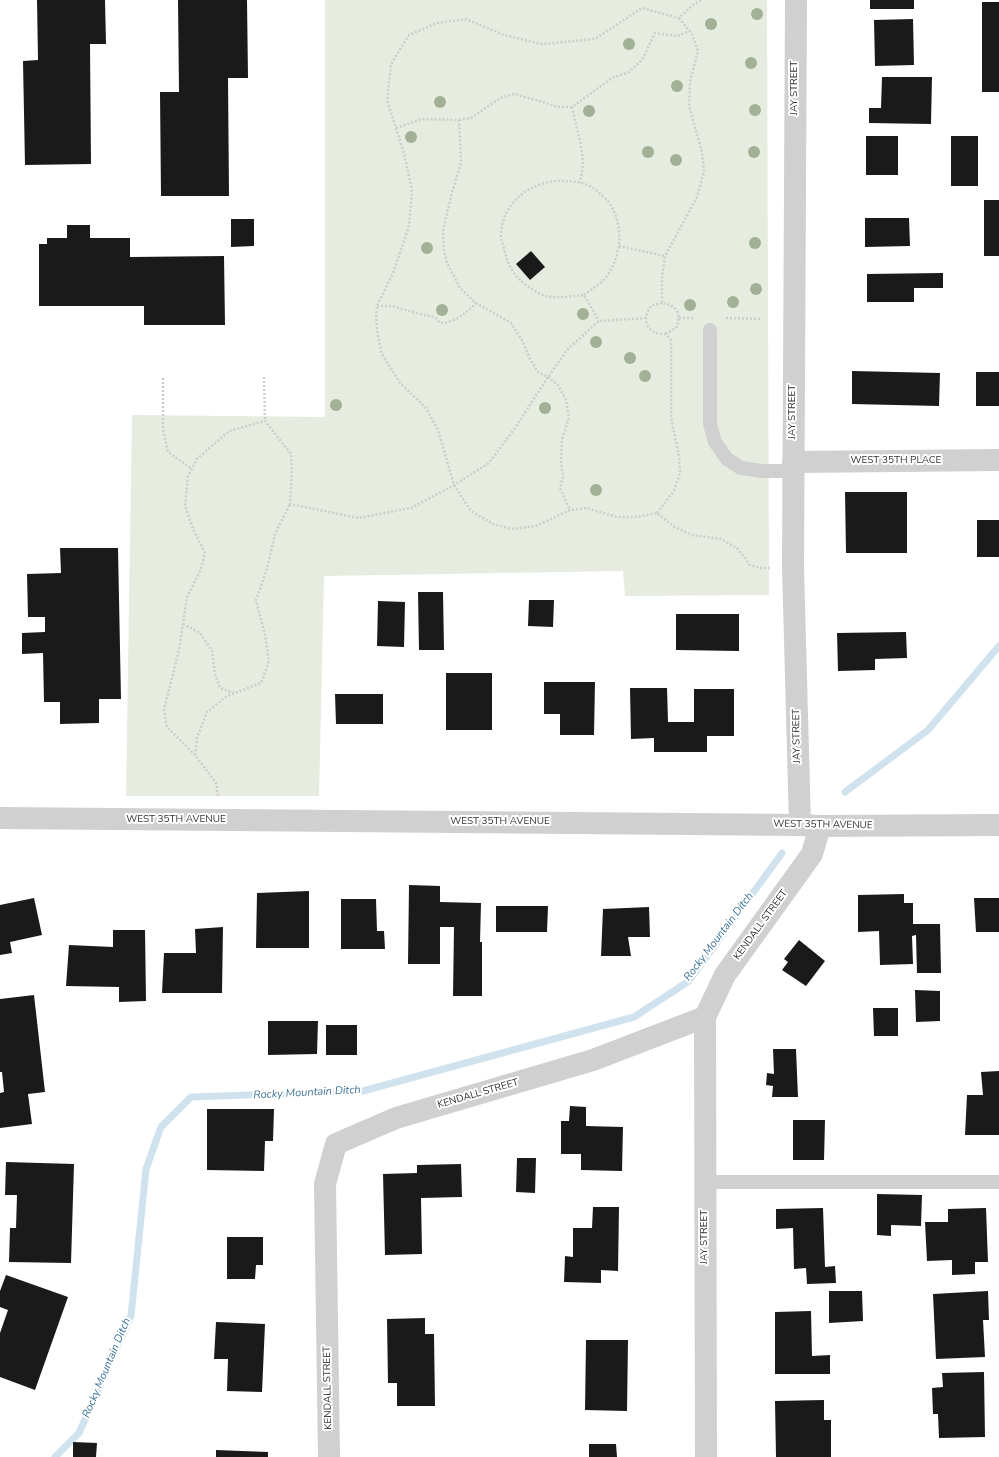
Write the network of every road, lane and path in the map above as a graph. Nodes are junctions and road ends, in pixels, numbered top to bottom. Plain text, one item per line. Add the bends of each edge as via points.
1 (701, 0) edge
2 (796, 0) edge
3 (679, 18) junction
4 (690, 31) junction
5 (572, 106) junction
6 (460, 120) junction
7 (396, 128) junction
8 (579, 183) junction
9 (619, 246) junction
10 (665, 256) junction
11 (584, 295) junction
12 (662, 303) junction
13 (476, 304) junction
14 (377, 306) junction
15 (646, 318) junction
16 (599, 321) junction
17 (710, 330) dead end
18 (666, 334) junction
19 (264, 377) dead end
20 (548, 377) junction
21 (163, 378) dead end
22 (265, 421) junction
23 (999, 460) edge
24 (792, 466) junction
25 (192, 469) junction
26 (454, 485) junction
27 (290, 504) junction
28 (570, 510) junction
29 (657, 513) junction
30 (793, 567) junction
31 (183, 624) junction
32 (235, 693) junction
33 (195, 755) junction
34 (219, 800) dead end
35 (0, 818) edge
36 (810, 825) junction
37 (999, 825) edge
38 (705, 1017) junction
39 (705, 1182) junction
40 (999, 1182) edge
41 (329, 1457) edge
42 (706, 1457) edge

1 - 3 path
2 - 24 street, JAY STREET
3 - 4 path
3 - 7 path via 642,8 595,39 542,44 504,35 466,19 437,23 409,35 391,64 387,100
4 - 5 path via 677,36 655,33 642,60 629,72 612,78
4 - 10 path via 698,50 690,82 689,106 702,152 704,171 697,197
5 - 6 path via 557,107 514,94 500,98 471,118
5 - 8 path via 583,156
6 - 7 path via 422,119
6 - 13 path via 461,163 450,196 444,231 444,250 447,263 460,288
7 - 14 path via 412,190 409,226 394,271
8 - 9 path via 594,188 609,203 616,218
8 - 11 path via 554,180 537,184 523,192 504,218 501,236 509,267 521,282 534,291 550,297
9 - 10 path
9 - 11 path via 609,274
10 - 12 path
11 - 16 path
12 - 15 path via 652,305
12 - 18 path via 675,308 679,318 677,327
13 - 14 path via 465,315 448,322 440,322 436,318 391,306
13 - 20 path via 511,323 524,342 538,372
14 - 26 path via 376,318 382,354 400,383 426,408 438,430
15 - 16 path
15 - 18 path via 647,325 652,330 658,334
16 - 20 path via 568,349
17 - 24 lane via 710,424 715,442 727,459 741,468
18 - 29 path via 671,340 671,418 680,473 674,491
19 - 22 path
20 - 26 path via 516,428 489,463
20 - 28 path via 558,385 566,400 569,418 562,440 563,477 560,488
21 - 25 path via 163,429 168,452
22 - 25 path via 229,431 197,459
22 - 27 path via 291,454
23 - 24 street, WEST 35TH PLACE
24 - 30 street, JAY STREET
25 - 31 path via 188,476 185,506 205,554 188,597
26 - 27 path via 411,508 358,518
26 - 28 path via 471,511 493,524 512,529 536,526
27 - 32 path via 275,534 256,600 269,661 261,683
28 - 29 path via 586,508 617,517
29 - 30 path via 673,526 692,535 721,539 737,548 750,565 760,568
30 - 36 street, JAY STREET
31 - 32 path via 200,634 212,651 220,688
31 - 33 path via 164,710 167,727
32 - 33 path via 227,696 207,712 197,738
33 - 34 path via 216,783
35 - 36 street, WEST 35TH AVENUE
36 - 37 street, WEST 35TH AVENUE
36 - 38 street, KENDALL STREET via 812,854 725,975
38 - 39 street, JAY STREET
38 - 41 street, KENDALL STREET via 593,1060 396,1118 336,1144 325,1184
39 - 40 lane
39 - 42 street, JAY STREET

